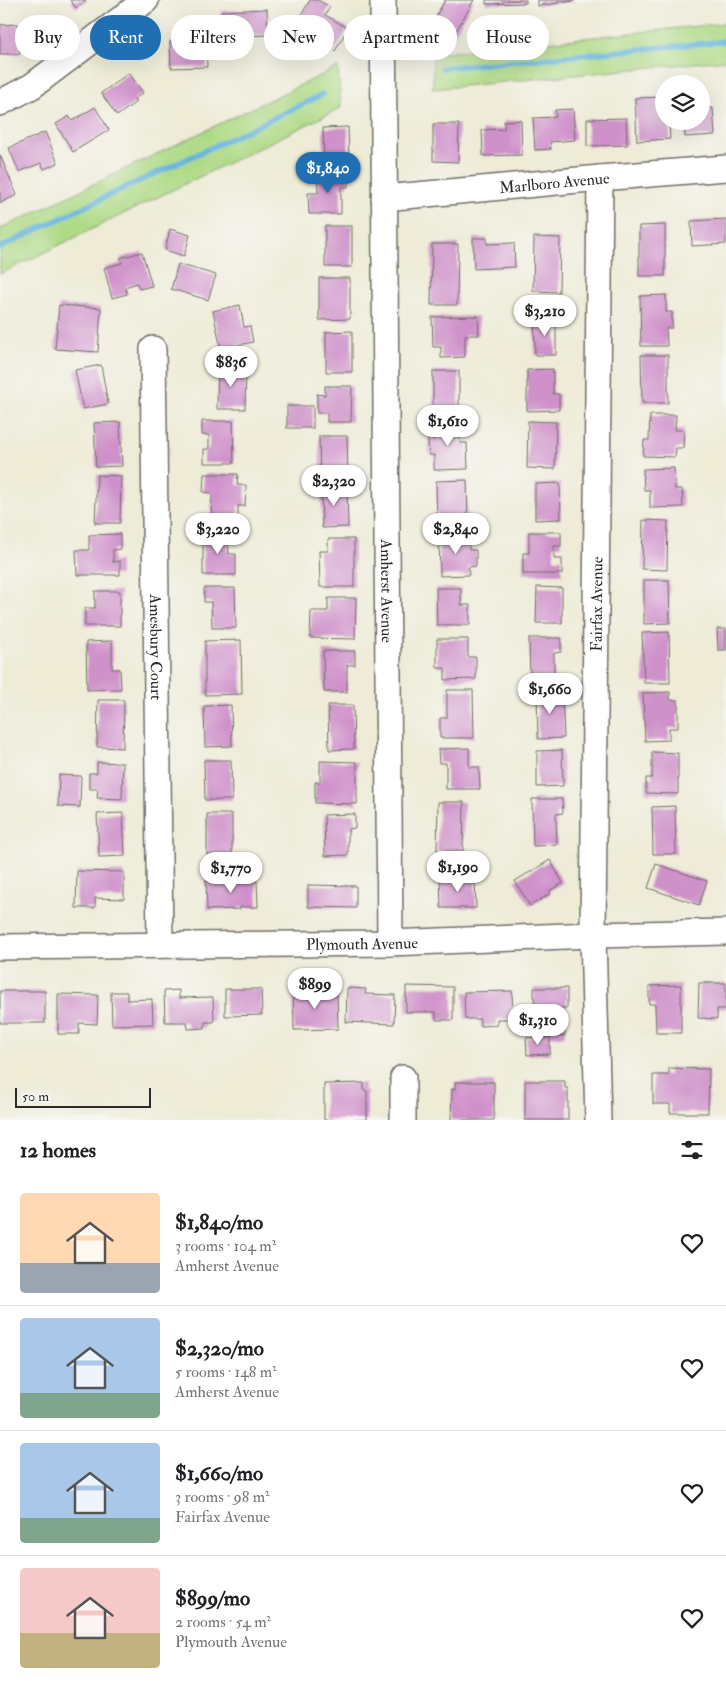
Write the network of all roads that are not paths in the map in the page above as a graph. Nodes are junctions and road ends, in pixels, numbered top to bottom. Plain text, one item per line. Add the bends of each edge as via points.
1 (146, 0) edge
2 (382, 0) edge
3 (0, 103) edge
4 (726, 168) edge
5 (600, 178) junction
6 (384, 198) junction
7 (153, 349) dead end
8 (726, 932) edge
9 (593, 935) junction
10 (390, 943) junction
11 (160, 945) junction
12 (0, 947) edge
13 (403, 1078) dead end
14 (403, 1120) edge
15 (598, 1120) edge

1 - 3 street via 32,86
2 - 6 street, Amherst Avenue
4 - 5 street, Marlboro Avenue
5 - 6 street, Marlboro Avenue
5 - 9 street, Fairfax Avenue
6 - 10 street, Amherst Avenue
7 - 11 street, Amesbury Court
8 - 9 street, Plymouth Avenue
9 - 10 street, Plymouth Avenue
9 - 15 street, Fairfax Avenue
10 - 11 street, Plymouth Avenue
11 - 12 street, Plymouth Avenue
13 - 14 street

